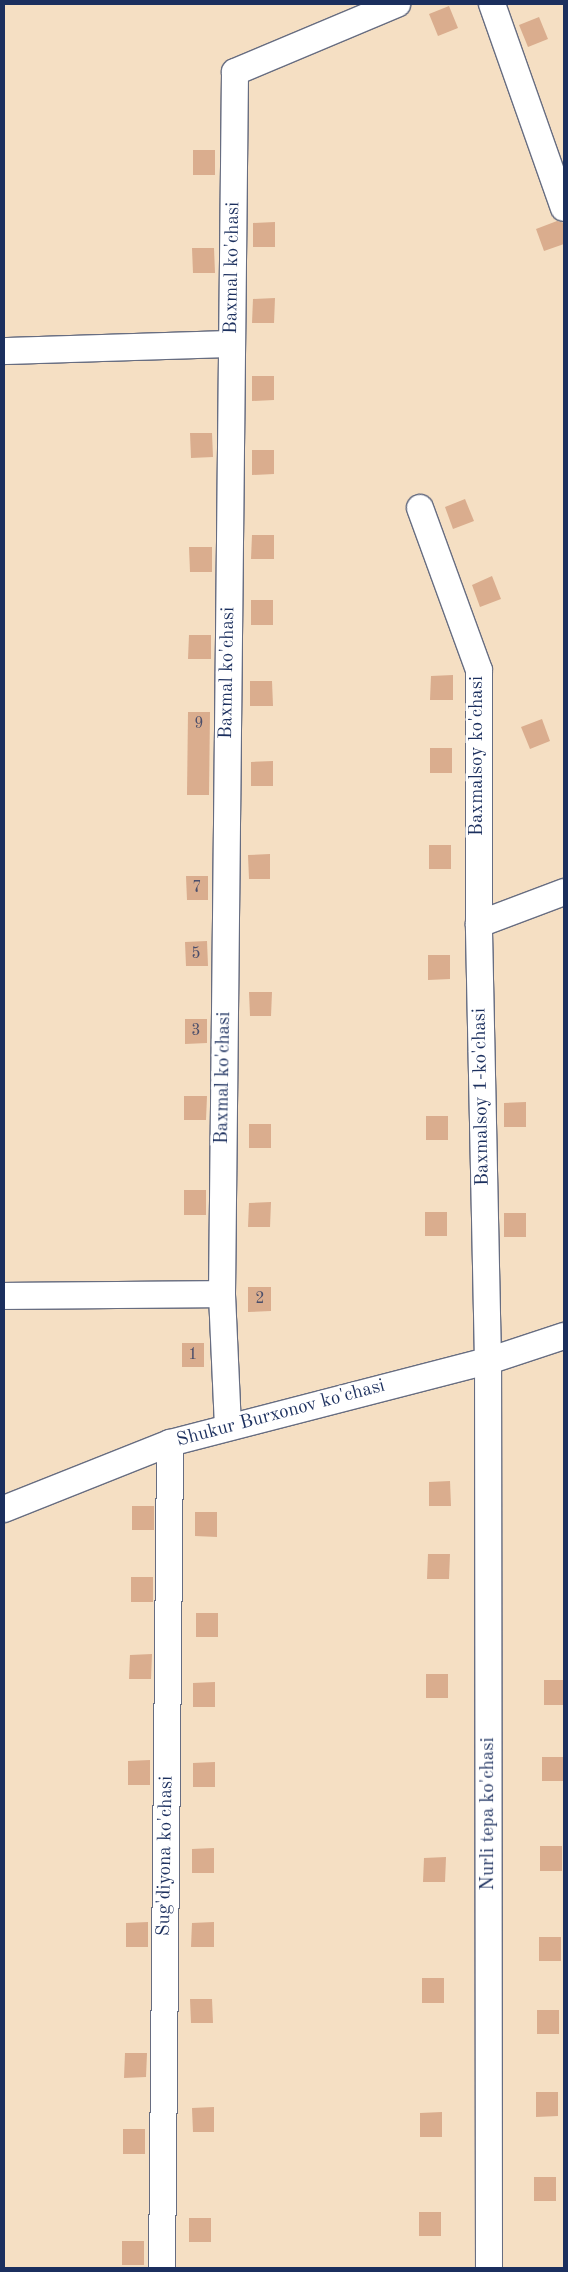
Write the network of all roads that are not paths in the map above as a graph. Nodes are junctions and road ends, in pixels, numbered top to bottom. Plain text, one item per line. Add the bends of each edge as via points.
1 (397, 4) edge
2 (492, 4) edge
3 (359, 11) edge
4 (564, 208) edge
5 (232, 344) junction
6 (4, 351) edge
7 (420, 508) dead end
8 (564, 892) edge
9 (479, 924) junction
10 (222, 1294) junction
11 (4, 1296) edge
12 (564, 1336) edge
13 (488, 1360) junction
14 (228, 1427) junction
15 (170, 1443) junction
16 (4, 1509) edge
17 (162, 2268) edge
18 (489, 2268) edge

1 - 3 street
2 - 4 street
3 - 5 street, Baxmal ko'chasi via 235,72
5 - 6 street
5 - 10 street, Baxmal ko'chasi
7 - 9 street, Baхmalsoy ko'chasi via 479,670
8 - 9 street
9 - 13 street, Baxmalsoy 1-ko'chasi
10 - 11 street
10 - 14 street, Baxmal ko'chasi
12 - 13 street, Shukur Burxonov ko'chasi
13 - 14 street, Shukur Burxonov ko'chasi
13 - 18 street, Nurli tepa ko'chasi
14 - 15 street, Shukur Burxonov ko'chasi
15 - 16 street, Shukur Burxonov ko'chasi
15 - 17 street, Sug'diyona ko'chasi

